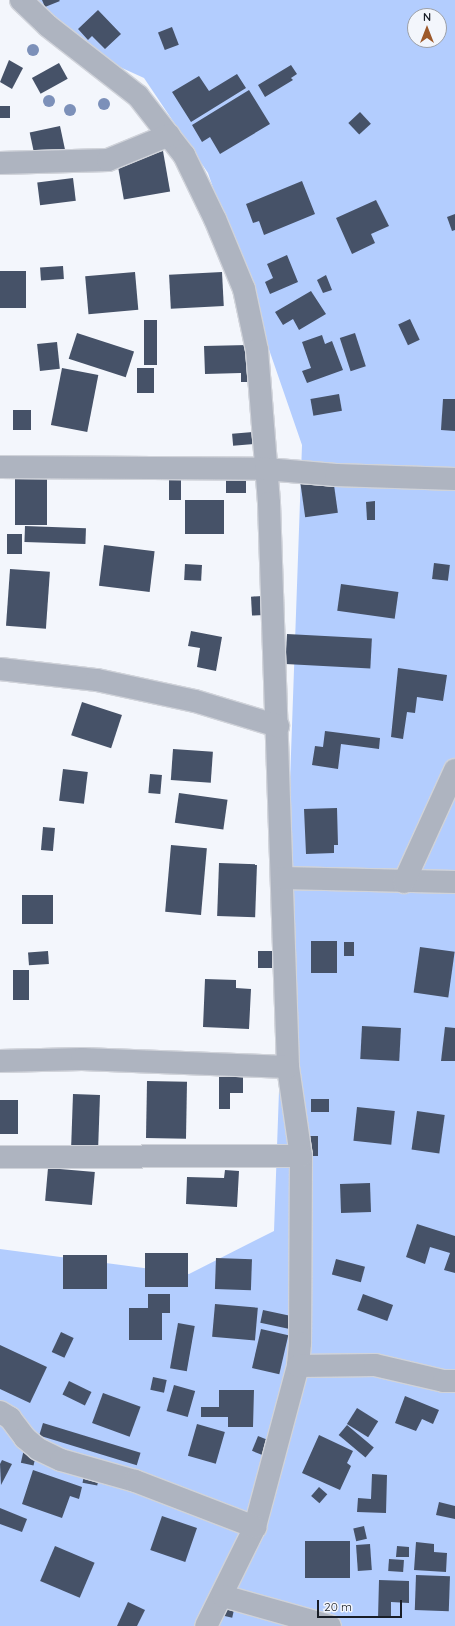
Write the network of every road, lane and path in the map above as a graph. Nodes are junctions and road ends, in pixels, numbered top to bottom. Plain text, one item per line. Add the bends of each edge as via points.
1 (21, 0) edge
2 (169, 135) junction
3 (0, 163) edge
4 (0, 467) edge
5 (266, 470) junction
6 (455, 479) edge
7 (0, 669) edge
8 (278, 726) junction
9 (455, 770) edge
10 (283, 878) junction
11 (404, 882) junction
12 (455, 882) edge
13 (0, 1060) edge
14 (288, 1067) junction
15 (301, 1156) junction
16 (0, 1157) edge
17 (298, 1366) junction
18 (455, 1381) edge
19 (0, 1412) edge
20 (255, 1527) junction
21 (223, 1596) junction
22 (206, 1626) edge
23 (330, 1626) edge

1 - 2 street via 48,26 138,96
2 - 3 street via 108,160
2 - 5 street via 184,155 215,219 244,289 257,350
4 - 5 street
5 - 6 street
5 - 8 street
7 - 8 street via 97,680 195,701
8 - 10 street
9 - 11 street
10 - 11 street
10 - 14 street
11 - 12 street
13 - 14 street via 82,1059
14 - 15 street
15 - 16 street
15 - 17 street
17 - 18 street via 375,1365 444,1381
17 - 20 street
19 - 20 street via 10,1418 25,1438 38,1449 61,1460 135,1481
20 - 21 street
21 - 22 street
21 - 23 street

